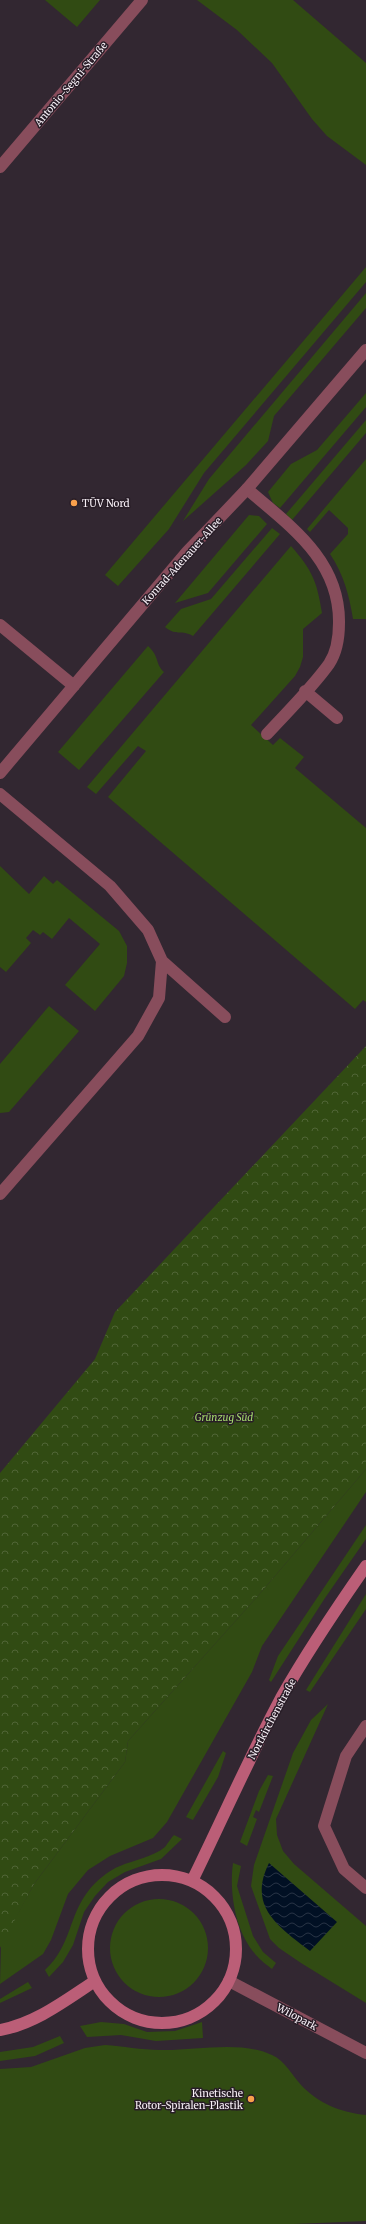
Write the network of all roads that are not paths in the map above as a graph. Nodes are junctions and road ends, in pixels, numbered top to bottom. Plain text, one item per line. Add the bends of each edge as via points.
1 (142, 0) edge
2 (0, 167) edge
3 (366, 350) edge
4 (247, 489) junction
5 (0, 625) edge
6 (74, 686) junction
7 (305, 691) junction
8 (337, 718) dead end
9 (267, 734) dead end
10 (0, 773) edge
11 (0, 794) edge
12 (162, 961) junction
13 (225, 1017) dead end
14 (0, 1194) edge
15 (366, 1566) edge
16 (366, 1726) edge
17 (192, 1881) junction
18 (366, 1888) edge
19 (95, 1981) junction
20 (229, 1981) junction
21 (0, 2030) edge
22 (366, 2053) edge

1 - 2 street, Antonio-Segni-Straße
3 - 4 street, Konrad-Adenauer-Allee
4 - 6 street, Konrad-Adenauer-Allee via 187,552
4 - 7 street via 311,546 326,569 339,600 339,637 330,663
5 - 6 street
6 - 10 street, Konrad-Adenauer-Allee
7 - 8 street
7 - 9 street
11 - 12 street via 110,886 148,930
12 - 13 street
12 - 14 street via 159,998 138,1036
15 - 17 main road, Nortkirchenstraße via 329,1619 282,1698 246,1766
16 - 18 street via 346,1756 324,1826 344,1869
17 - 19 main road via 170,1875 148,1875 127,1884 109,1897 96,1915 89,1936 89,1959
17 - 20 main road via 212,1893 228,1912 235,1934 236,1959
19 - 20 main road via 113,2004 128,2015 150,2022 173,2022 196,2015 215,2001
19 - 21 main road via 54,2008 26,2022
20 - 22 street, Wilopark

